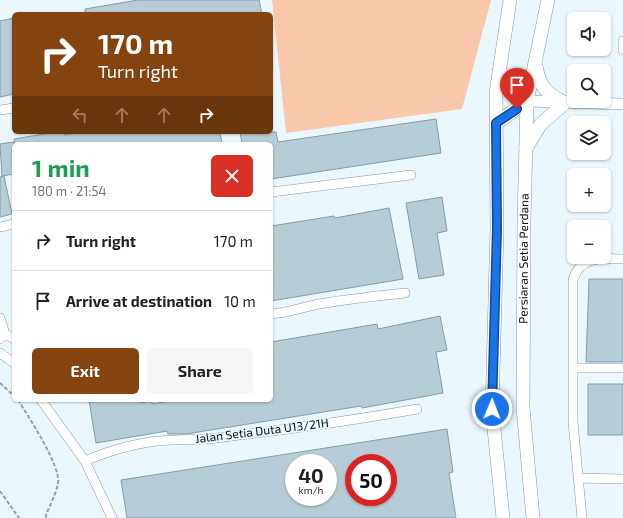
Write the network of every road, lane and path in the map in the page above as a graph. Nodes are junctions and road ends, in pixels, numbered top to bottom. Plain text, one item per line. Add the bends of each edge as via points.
1 (510, 0) edge
2 (548, 0) edge
3 (623, 41) edge
4 (623, 50) edge
5 (535, 61) junction
6 (499, 71) junction
7 (527, 101) junction
8 (565, 103) junction
9 (623, 104) edge
10 (12, 108) edge
11 (0, 110) edge
12 (496, 123) junction
13 (526, 148) junction
14 (411, 175) dead end
15 (273, 192) edge
16 (12, 224) edge
17 (0, 227) edge
18 (623, 259) edge
19 (404, 293) dead end
20 (273, 314) edge
21 (0, 318) edge
22 (2, 336) edge
23 (12, 338) edge
24 (0, 353) edge
25 (12, 361) edge
26 (573, 368) junction
27 (623, 368) edge
28 (0, 383) edge
29 (12, 394) edge
30 (19, 402) edge
31 (42, 402) edge
32 (417, 409) dead end
33 (85, 461) junction
34 (578, 478) junction
35 (623, 479) edge
36 (0, 491) edge
37 (19, 518) edge
38 (46, 518) edge
39 (112, 518) edge
40 (503, 518) edge
41 (533, 518) edge
42 (582, 518) edge

1 - 6 main road
2 - 5 main road, Persiaran Setia Perdana
3 - 4 street
5 - 7 main road, Persiaran Setia Perdana
5 - 8 main road via 538,78 544,89
6 - 7 main road
6 - 12 main road
7 - 8 street
7 - 12 main road
7 - 13 main road, Persiaran Setia Perdana
8 - 9 street
8 - 13 main road via 540,125
10 - 11 street
12 - 40 main road via 497,228 492,409
13 - 41 main road, Persiaran Setia Perdana via 523,408
14 - 15 street
16 - 17 street
18 - 26 street via 591,260 582,264 576,272 573,280
19 - 20 street via 354,298
21 - 22 street
22 - 23 street
24 - 25 street
26 - 27 street
26 - 34 street via 573,422
28 - 29 path
30 - 38 path via 55,465 58,482
31 - 33 street
32 - 33 street, Jalan Setia Duta U13/21H via 310,427 212,439 172,440 119,448
33 - 39 street
34 - 35 street
34 - 42 street
36 - 37 path

